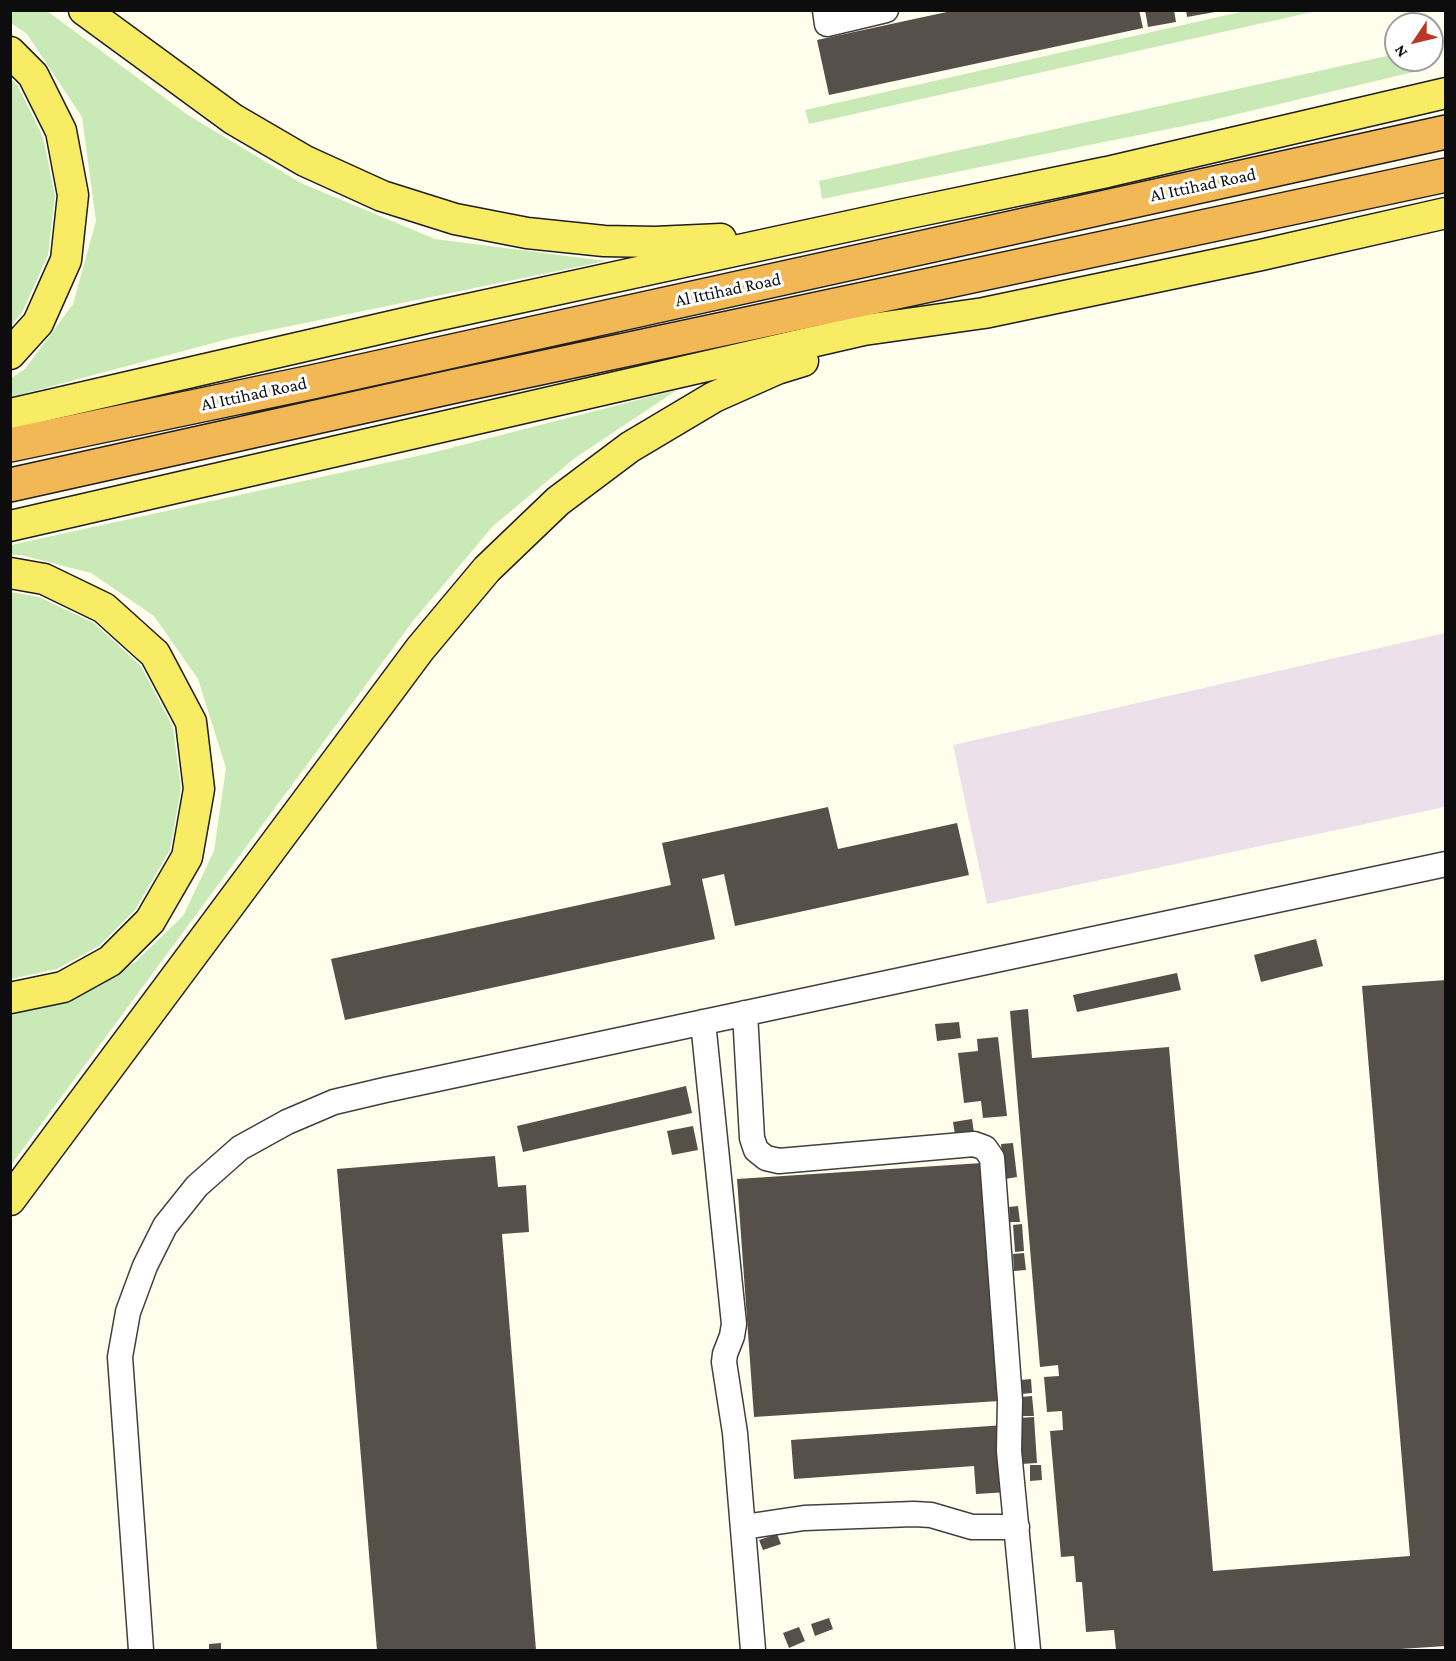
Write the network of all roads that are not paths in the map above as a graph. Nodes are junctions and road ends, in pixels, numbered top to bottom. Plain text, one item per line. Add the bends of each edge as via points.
1 (84, 10) edge
2 (825, 10) edge
3 (886, 10) edge
4 (10, 52) edge
5 (1446, 87) edge
6 (1446, 93) edge
7 (1415, 100) junction
8 (1446, 132) edge
9 (1446, 174) edge
10 (1446, 213) edge
11 (900, 215) junction
12 (984, 313) junction
13 (10, 354) edge
14 (10, 414) edge
15 (10, 445) edge
16 (10, 485) edge
17 (10, 526) edge
18 (10, 573) edge
19 (1446, 864) edge
20 (10, 998) edge
21 (746, 1013) junction
22 (703, 1022) junction
23 (715, 1135) junction
24 (752, 1138) junction
25 (10, 1200) edge
26 (744, 1527) junction
27 (1017, 1527) junction
28 (141, 1650) edge
29 (753, 1650) edge
30 (1028, 1650) edge

1 - 11 main road via 233,119 305,161 382,196 455,219 527,233 655,242 710,240
2 - 3 street via 827,24
4 - 13 main road via 33,75 61,131 73,195 66,260 38,323
5 - 7 street
6 - 7 main road
7 - 11 main road via 1107,172
8 - 15 highway, Al Ittihad Road
9 - 16 highway, Al Ittihad Road
10 - 12 main road
11 - 14 main road
12 - 17 main road via 864,330
12 - 25 main road via 852,346 777,369 724,392 630,447 558,501 487,569 420,649
18 - 20 main road via 44,579 104,608 155,654 190,722 199,789 187,856 150,921 110,961 63,987
19 - 21 street
21 - 22 street
21 - 24 street
22 - 23 street
22 - 28 street via 334,1102 286,1122 240,1148 197,1186 165,1226 145,1266 128,1312 120,1357
23 - 24 street
23 - 26 street via 734,1324 724,1362
24 - 27 street via 760,1154 779,1161 968,1144 980,1145 989,1152 994,1164 1011,1400 1009,1451
26 - 27 street via 804,1518 914,1514 972,1527
26 - 29 street
27 - 30 street

